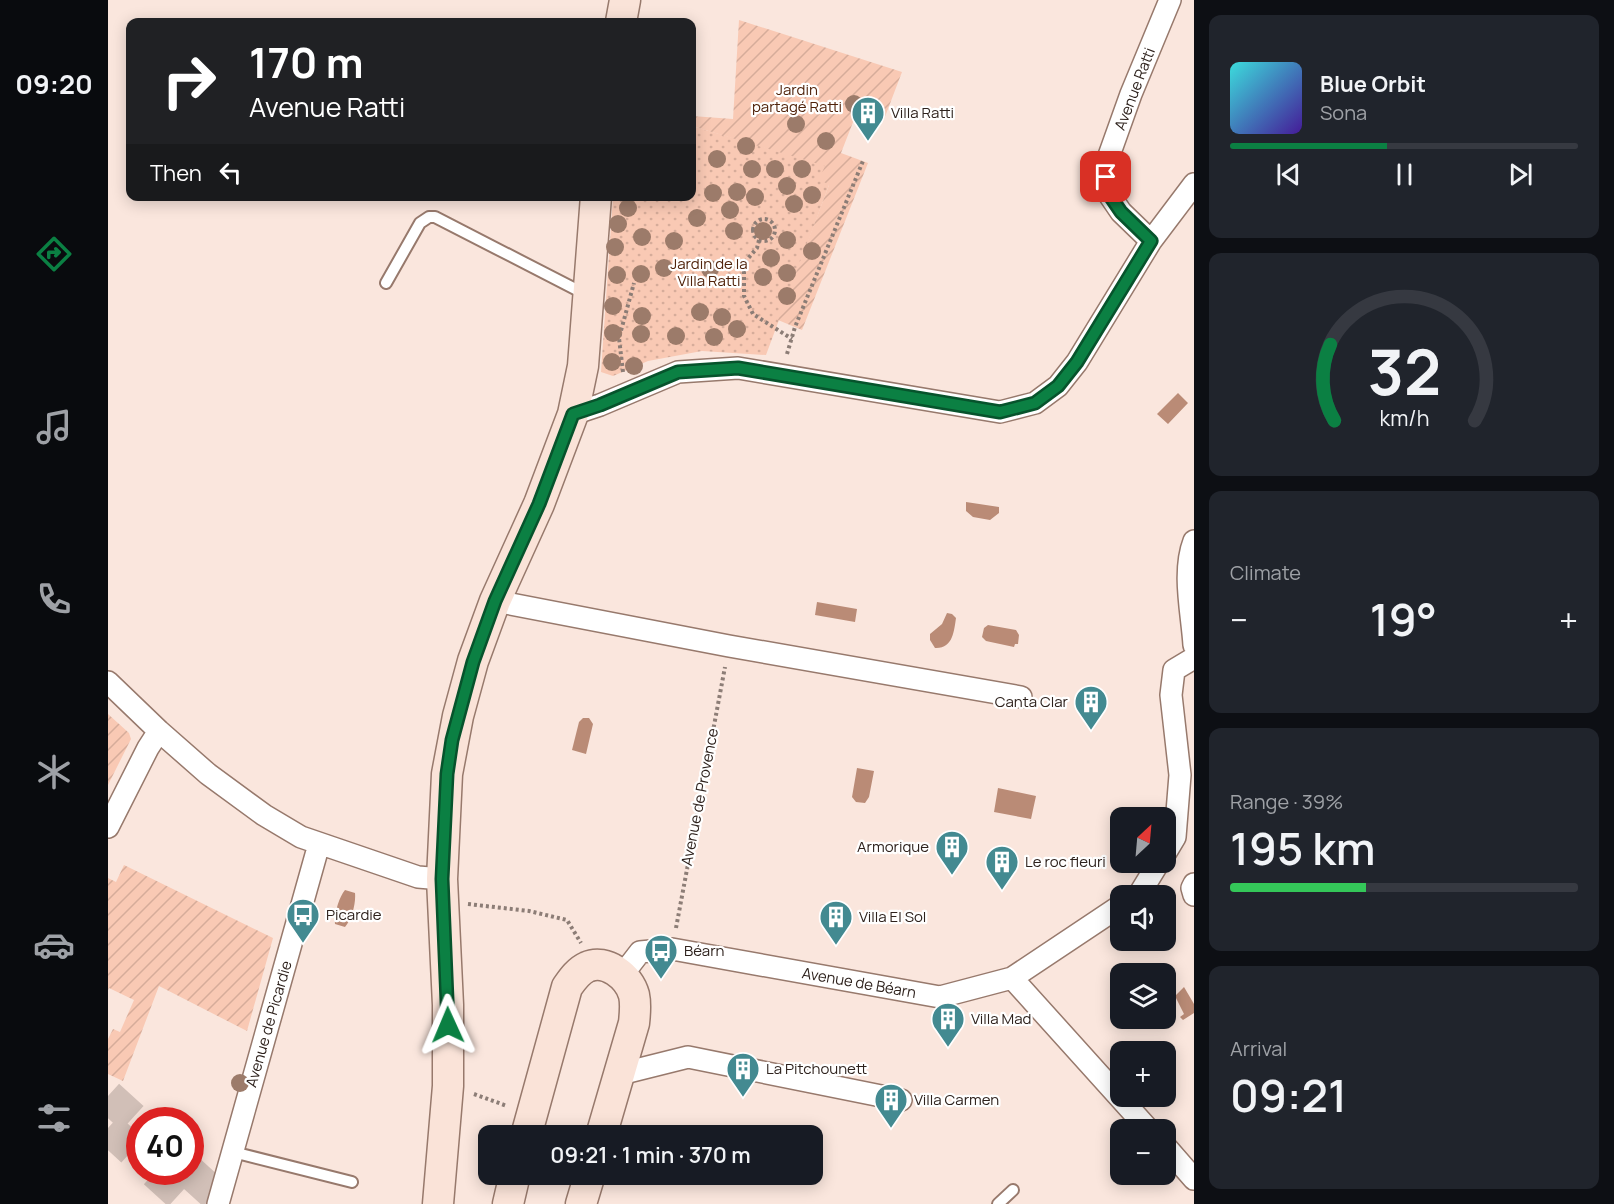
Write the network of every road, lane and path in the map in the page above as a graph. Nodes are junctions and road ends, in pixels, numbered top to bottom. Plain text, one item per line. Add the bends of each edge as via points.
1 (625, 0) edge
2 (1170, 0) edge
3 (622, 18) edge
4 (863, 161) dead end
5 (1194, 184) edge
6 (596, 201) edge
7 (759, 240) junction
8 (1151, 241) junction
9 (386, 283) dead end
10 (634, 283) dead end
11 (590, 297) junction
12 (795, 327) dead end
13 (792, 339) dead end
14 (625, 394) junction
15 (573, 414) junction
16 (1194, 541) edge
17 (495, 601) junction
18 (1194, 645) edge
19 (729, 646) junction
20 (1194, 658) edge
21 (108, 682) edge
22 (1021, 697) dead end
23 (159, 732) junction
24 (1176, 825) edge
25 (108, 827) edge
26 (319, 844) junction
27 (1194, 884) edge
28 (442, 890) junction
29 (1194, 895) edge
30 (1110, 913) edge
31 (672, 949) junction
32 (587, 967) junction
33 (623, 974) junction
34 (1012, 978) junction
35 (620, 1074) junction
36 (464, 1090) dead end
37 (901, 1100) dead end
38 (1139, 1119) edge
39 (520, 1122) edge
40 (604, 1125) edge
41 (233, 1152) junction
42 (1176, 1158) edge
43 (1194, 1179) edge
44 (352, 1182) dead end
45 (512, 1185) edge
46 (587, 1185) edge
47 (1013, 1190) dead end
48 (218, 1204) edge
49 (438, 1204) edge
50 (508, 1204) edge
51 (581, 1204) edge
52 (998, 1204) edge

1 - 3 street
2 - 8 street, Avenue Ratti via 1106,164 1106,190 1121,212
4 - 12 path
5 - 8 street
6 - 11 street
7 - 7 path via 774,233 775,226 770,221 763,219 755,224 753,231
7 - 13 path via 744,263 744,296 753,314
8 - 14 street via 1077,362 1058,386 1035,403 1000,412 738,368 678,372
9 - 11 lane via 420,223 435,217
10 - 14 path via 620,338
11 - 15 street
14 - 15 street
15 - 17 street via 539,504
16 - 18 street via 1189,579
17 - 19 street
17 - 28 street via 452,740
19 - 22 street
19 - 31 path, Avenue de Provence
20 - 24 street via 1174,670 1171,695 1180,775
21 - 23 street
23 - 25 street
23 - 26 street via 231,792 301,837
26 - 28 street via 418,877
26 - 41 street, Avenue de Picardie
27 - 29 street
28 - 32 path via 567,920 582,943
28 - 49 street via 448,1086
30 - 34 street, Avenue de Béarn
31 - 33 street, Avenue de Béarn via 640,952
31 - 34 street, Avenue de Béarn via 940,997
32 - 33 street via 598,965
32 - 39 street via 567,987
33 - 35 street via 635,1005
34 - 38 street
35 - 37 street via 688,1057
35 - 40 street
36 - 39 path
41 - 44 lane
41 - 48 street, Avenue de Picardie
42 - 43 street
45 - 50 street
46 - 51 street
47 - 52 lane

